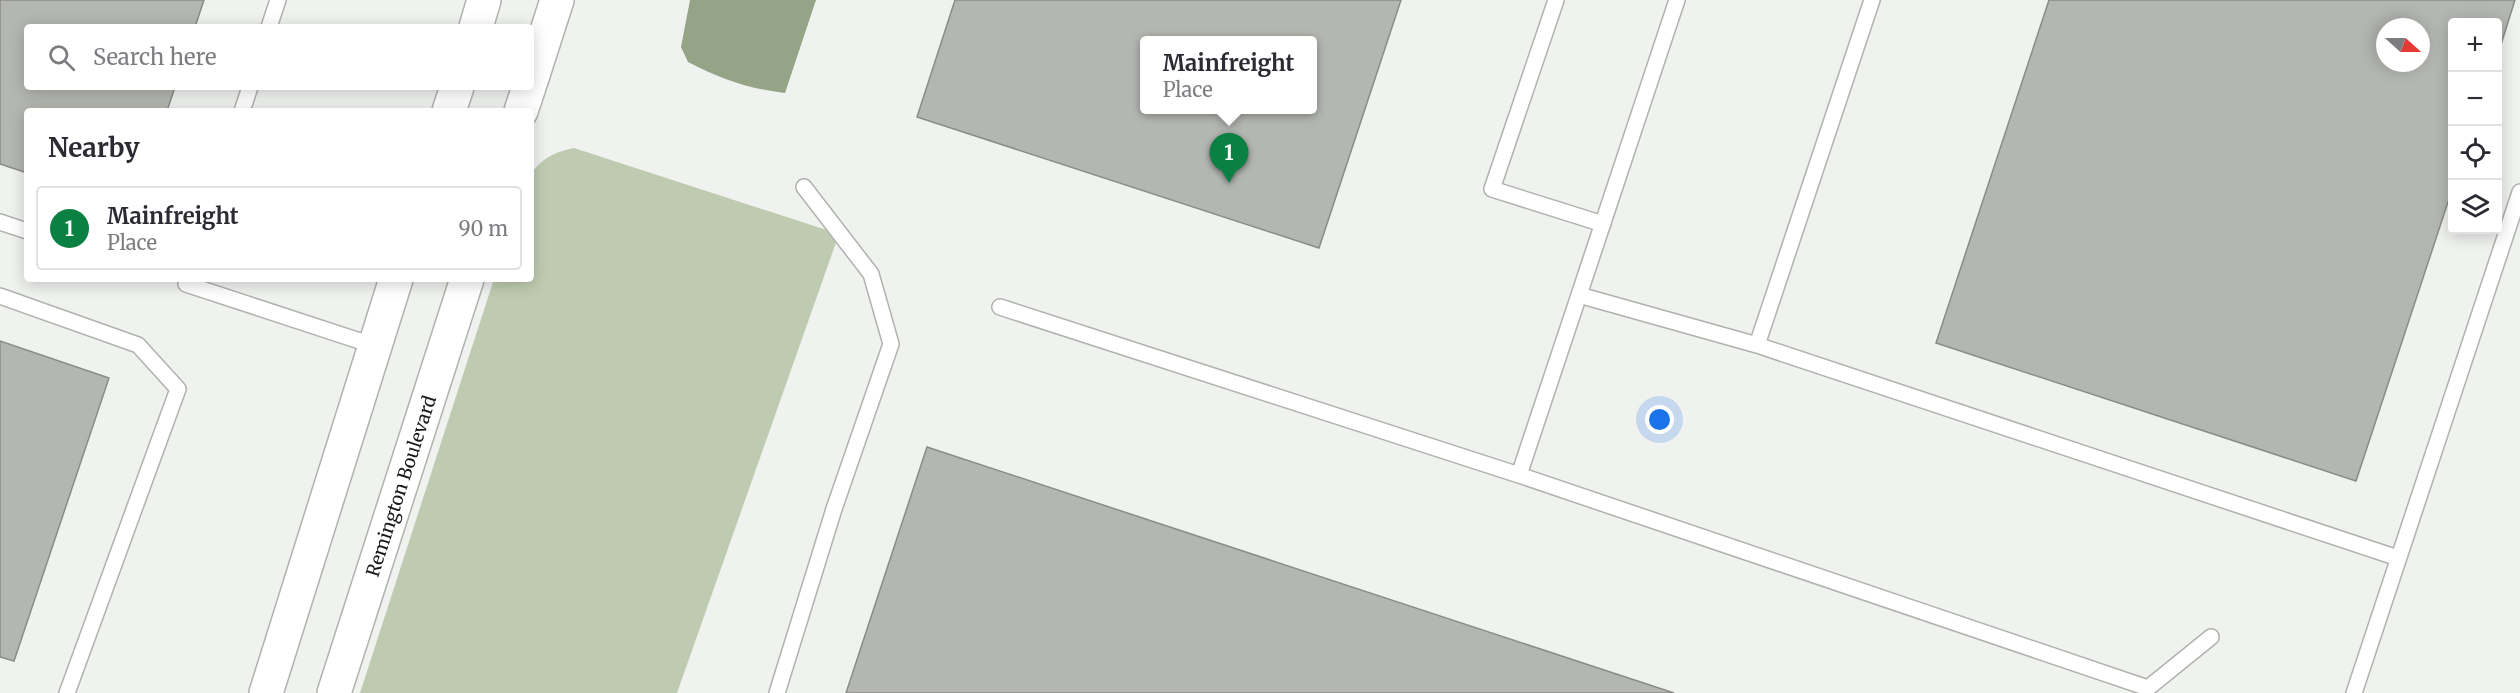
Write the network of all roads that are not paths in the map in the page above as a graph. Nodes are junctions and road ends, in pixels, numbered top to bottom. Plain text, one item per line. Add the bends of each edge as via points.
1 (278, 0) edge
2 (484, 0) edge
3 (557, 0) edge
4 (1556, 0) edge
5 (1677, 0) edge
6 (1872, 0) edge
7 (270, 24) edge
8 (477, 24) edge
9 (534, 72) edge
10 (249, 90) edge
11 (456, 90) edge
12 (528, 90) edge
13 (243, 108) edge
14 (450, 108) edge
15 (522, 108) edge
16 (804, 187) dead end
17 (2520, 192) edge
18 (0, 222) edge
19 (1603, 224) junction
20 (24, 230) edge
21 (184, 282) edge
22 (395, 282) edge
23 (466, 282) edge
24 (0, 296) edge
25 (1579, 296) junction
26 (1000, 307) dead end
27 (1757, 345) junction
28 (375, 346) junction
29 (1519, 475) junction
30 (2398, 558) junction
31 (2211, 637) dead end
32 (67, 693) edge
33 (266, 693) edge
34 (334, 693) edge
35 (777, 693) edge
36 (2354, 693) edge

1 - 7 lane
2 - 8 street
3 - 9 street
4 - 19 lane via 1492,189
5 - 19 lane
6 - 27 lane
10 - 13 lane
11 - 14 street
12 - 15 street
16 - 35 lane via 871,274 891,344
17 - 30 lane
18 - 20 lane
19 - 25 lane
21 - 28 lane
22 - 28 street
23 - 34 street, Remington Boulevard
24 - 32 lane via 138,345 178,389
25 - 27 lane
25 - 29 lane
26 - 29 lane
27 - 30 lane
28 - 33 street
29 - 31 lane via 2148,688
30 - 36 lane

